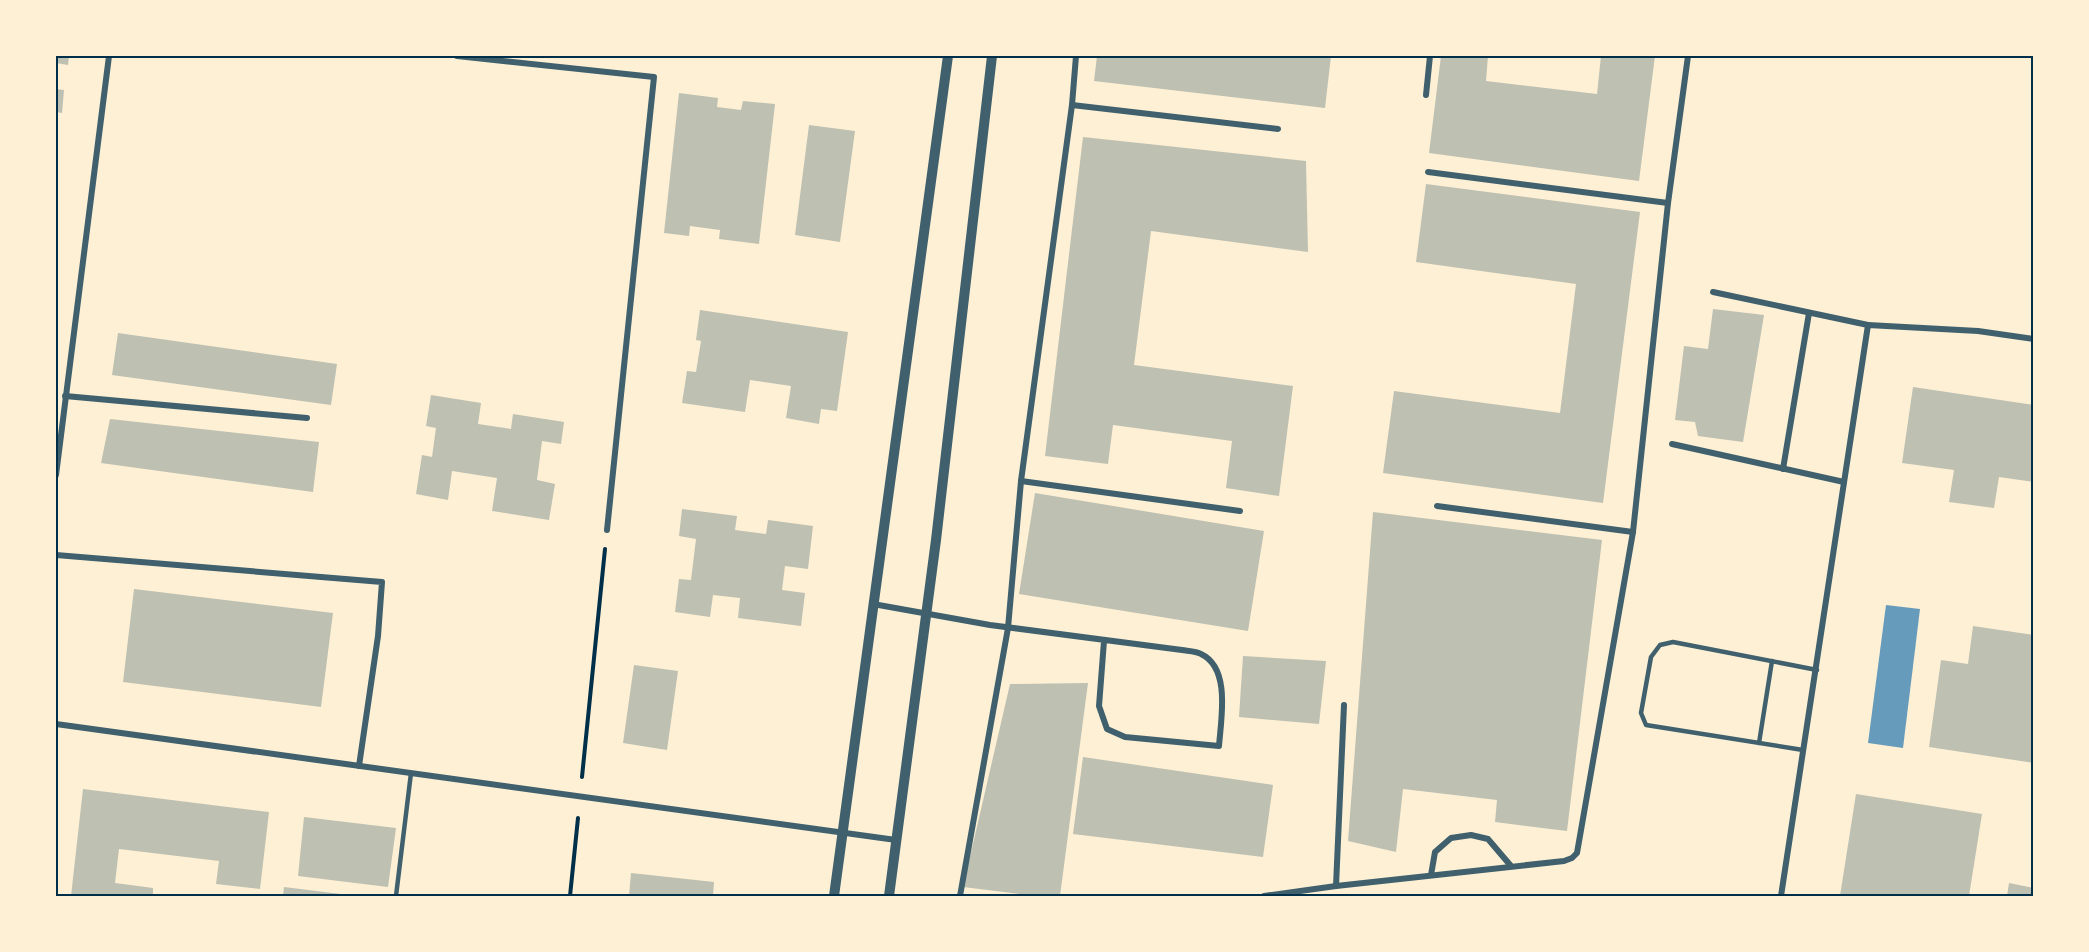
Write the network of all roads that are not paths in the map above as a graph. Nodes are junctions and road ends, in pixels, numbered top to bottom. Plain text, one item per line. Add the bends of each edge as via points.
1 (109, 56) edge
2 (457, 56) edge
3 (948, 56) edge
4 (992, 56) edge
5 (1076, 56) edge
6 (1430, 56) edge
7 (1688, 56) edge
8 (1426, 95) dead end
9 (1072, 105) junction
10 (1278, 129) dead end
11 (1428, 172) dead end
12 (1668, 203) junction
13 (1713, 292) dead end
14 (1809, 313) junction
15 (1868, 325) junction
16 (2034, 339) edge
17 (65, 396) junction
18 (307, 418) dead end
19 (1672, 444) dead end
20 (1783, 469) junction
21 (56, 475) edge
22 (1021, 481) junction
23 (1844, 482) junction
24 (1437, 506) dead end
25 (1240, 511) dead end
26 (607, 530) road end
27 (1633, 532) junction
28 (56, 555) edge
29 (872, 604) junction
30 (926, 612) junction
31 (1008, 628) junction
32 (1104, 641) junction
33 (1772, 661) junction
34 (1817, 670) junction
35 (1344, 705) dead end
36 (56, 724) edge
37 (1759, 743) junction
38 (1803, 750) junction
39 (359, 766) junction
40 (411, 773) junction
41 (843, 833) junction
42 (896, 840) junction
43 (1511, 866) junction
44 (1431, 875) junction
45 (1336, 886) junction
46 (396, 897) edge
47 (834, 897) edge
48 (889, 897) edge
49 (960, 897) edge
50 (1264, 897) edge
51 (1781, 897) edge

1 - 17 street
2 - 26 street via 654,77
3 - 29 street
4 - 30 street
5 - 9 street
6 - 8 street
7 - 12 street
9 - 10 street
9 - 22 street
11 - 12 street
12 - 27 street
13 - 14 street
14 - 15 street
14 - 20 street
15 - 16 street
15 - 23 street
17 - 18 street
17 - 21 street
19 - 20 street
20 - 23 street
22 - 25 street
22 - 31 street
23 - 34 street
24 - 27 street
27 - 43 street via 1577,853 1564,861
28 - 39 street via 382,582
29 - 30 street
29 - 41 street
30 - 31 street
30 - 42 street
31 - 32 street
31 - 49 street
32 - 32 street via 1202,654 1217,668 1222,693 1219,746 1125,737 1107,729 1099,706
33 - 34 lane
33 - 37 lane
33 - 37 lane via 1673,642 1660,645 1650,657 1641,713 1647,725
34 - 38 street
35 - 45 street
36 - 39 street
37 - 38 lane
38 - 51 street
39 - 40 street
40 - 41 street
40 - 46 lane
41 - 42 street
41 - 47 street
42 - 48 street
43 - 44 street
43 - 44 street via 1488,839 1471,835 1451,838 1436,852
44 - 45 street
45 - 50 street

